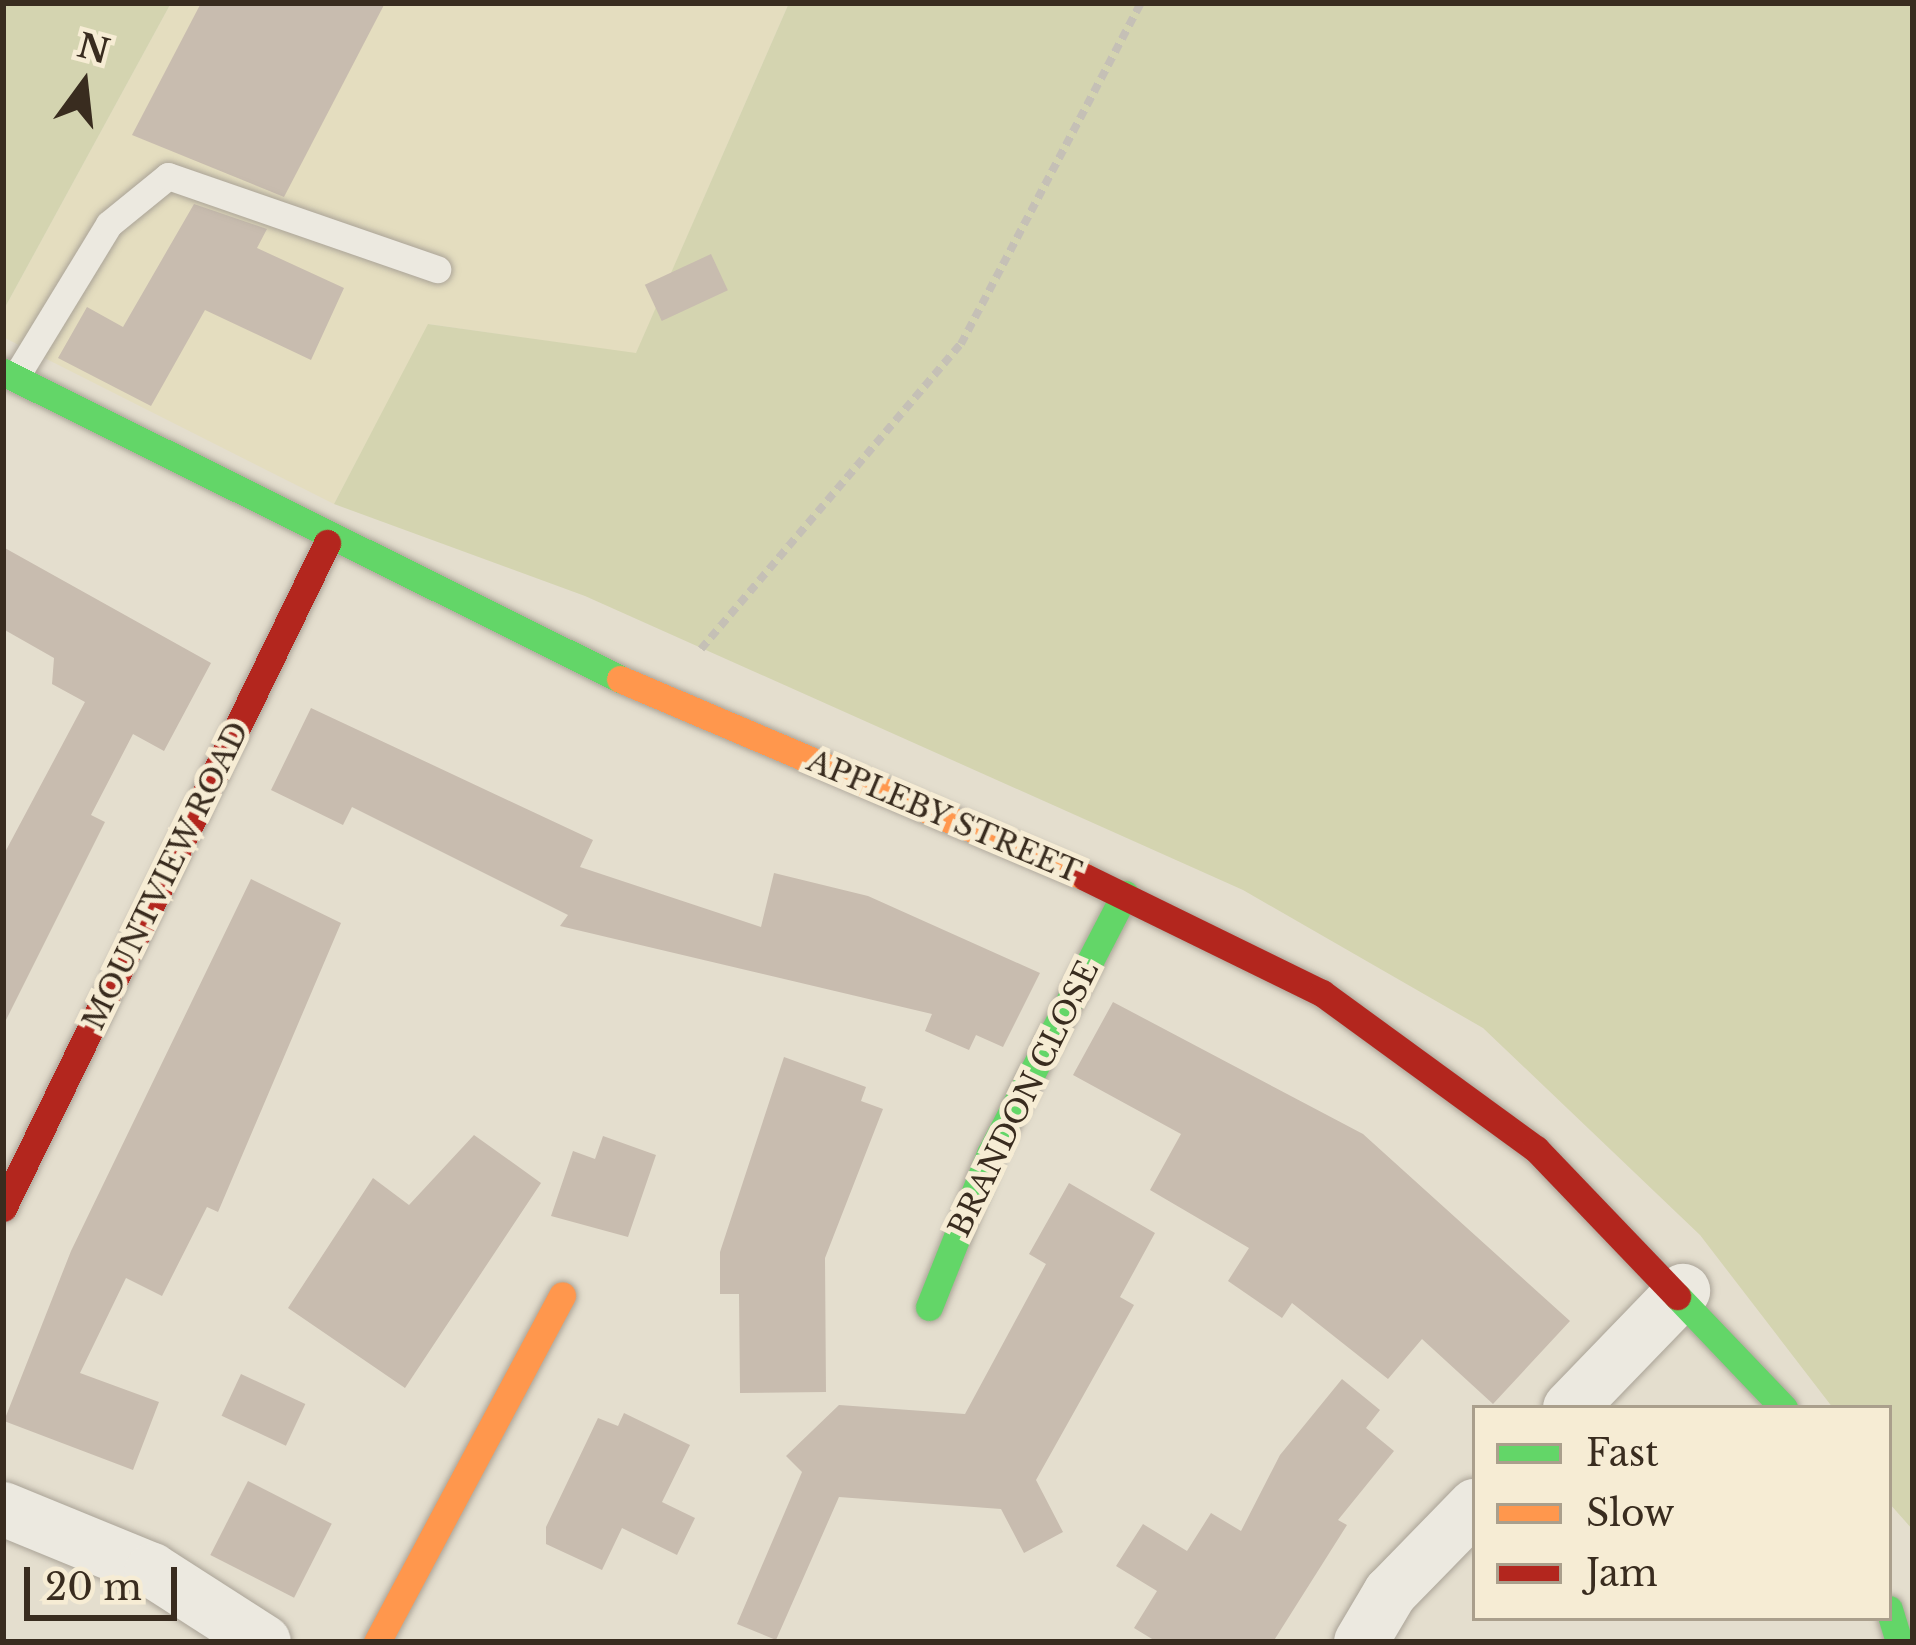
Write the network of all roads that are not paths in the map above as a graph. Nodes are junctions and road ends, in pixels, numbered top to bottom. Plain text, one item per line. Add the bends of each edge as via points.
1 (437, 268) dead end
2 (9, 375) edge
3 (327, 543) junction
4 (1125, 894) junction
5 (3, 1208) edge
6 (1683, 1291) junction
7 (562, 1295) dead end
8 (929, 1307) dead end
9 (1573, 1405) edge
10 (1781, 1405) edge
11 (3, 1509) edge
12 (1472, 1509) edge
13 (264, 1642) edge
14 (377, 1642) edge
15 (1361, 1642) edge

1 - 2 lane via 168,176 109,224
2 - 3 street, APPLEBY STREET
3 - 4 street, APPLEBY STREET
3 - 5 street, MOUNTVIEW ROAD
4 - 6 street, APPLEBY STREET via 1389,1033 1536,1149
4 - 8 street, BRANDON CLOSE via 990,1154
6 - 9 street
6 - 10 street, APPLEBY STREET
7 - 14 street
11 - 13 street via 152,1570
12 - 15 street via 1390,1593

